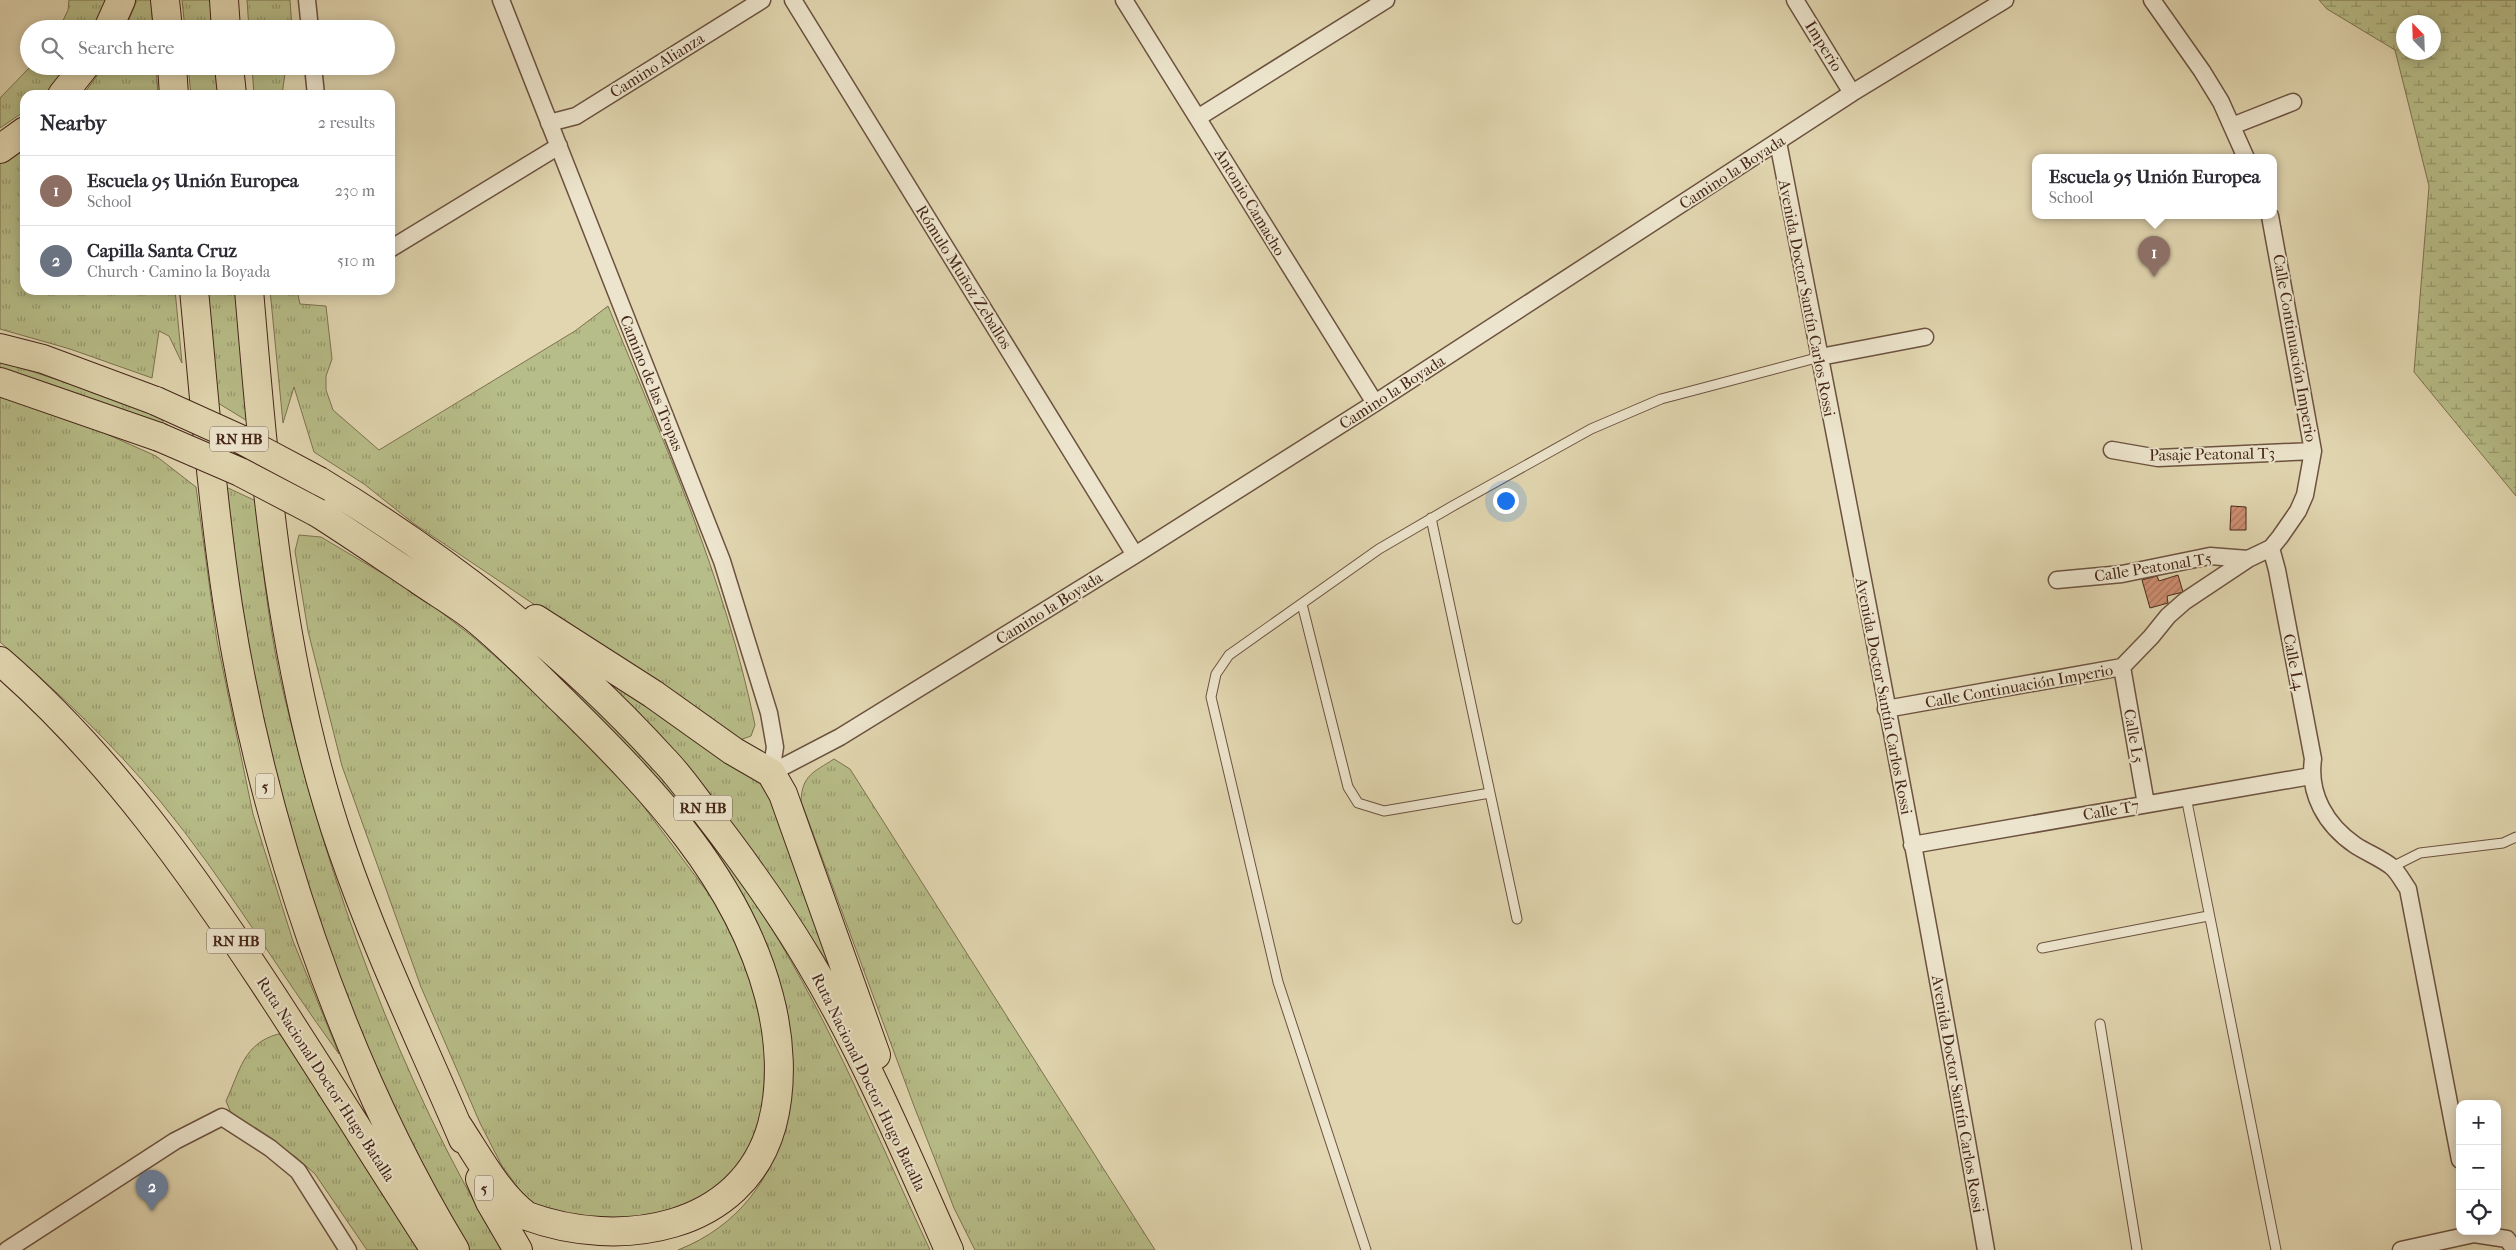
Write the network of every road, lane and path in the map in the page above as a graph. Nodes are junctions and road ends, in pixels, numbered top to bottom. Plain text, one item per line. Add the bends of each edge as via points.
1 (121, 0) edge
2 (165, 0) edge
3 (224, 0) edge
4 (307, 0) edge
5 (501, 0) edge
6 (762, 0) edge
7 (793, 0) edge
8 (1124, 0) edge
9 (1386, 0) edge
10 (1795, 0) edge
11 (2005, 0) edge
12 (2152, 0) edge
13 (112, 20) edge
14 (167, 20) edge
15 (225, 20) edge
16 (309, 20) edge
17 (78, 75) edge
18 (173, 75) edge
19 (230, 75) edge
20 (314, 75) edge
21 (66, 90) edge
22 (174, 90) edge
23 (231, 90) edge
24 (315, 90) edge
25 (1852, 92) junction
26 (2293, 102) dead end
27 (1199, 117) junction
28 (549, 122) junction
29 (2232, 126) junction
30 (20, 135) edge
31 (1778, 142) junction
32 (558, 146) junction
33 (0, 149) edge
34 (2244, 154) edge
35 (2271, 219) edge
36 (395, 246) edge
37 (194, 295) edge
38 (250, 295) edge
39 (1925, 338) dead end
40 (0, 348) edge
41 (1820, 357) junction
42 (0, 382) edge
43 (1375, 404) junction
44 (2112, 450) dead end
45 (2313, 451) junction
46 (1431, 518) junction
47 (2271, 548) junction
48 (1135, 555) junction
49 (2248, 559) junction
50 (2057, 580) dead end
51 (496, 601) junction
52 (1302, 604) junction
53 (0, 661) edge
54 (2122, 668) junction
55 (1886, 710) junction
56 (771, 773) junction
57 (2311, 776) junction
58 (1490, 793) junction
59 (2186, 797) junction
60 (2146, 804) junction
61 (2516, 837) edge
62 (1912, 845) junction
63 (2392, 867) junction
64 (2208, 916) junction
65 (1518, 919) dead end
66 (2042, 948) dead end
67 (2100, 1024) dead end
68 (883, 1103) junction
69 (456, 1123) junction
70 (2457, 1145) edge
71 (2462, 1235) edge
72 (2488, 1235) edge
73 (7, 1250) edge
74 (348, 1250) edge
75 (434, 1250) edge
76 (455, 1250) edge
77 (518, 1250) edge
78 (949, 1250) edge
79 (1366, 1250) edge
80 (1986, 1250) edge
81 (2137, 1250) edge
82 (2276, 1250) edge
83 (2401, 1250) edge
84 (2515, 1250) edge

1 - 13 highway
2 - 14 highway
3 - 15 highway
4 - 16 street
5 - 28 street, Camino de las Tropas
6 - 28 street, Camino Alianza via 576,116
7 - 48 street, Rómulo Muñoz Zeballos
8 - 27 street, Antonio Camacho
9 - 27 street
10 - 25 street, Imperio
11 - 25 street, Camino la Boyada
12 - 29 street via 2202,71
17 - 21 highway
18 - 22 highway
19 - 23 highway
20 - 24 street
25 - 31 street, Camino la Boyada
26 - 29 street
27 - 43 street, Antonio Camacho
28 - 32 street, Camino de las Tropas
29 - 34 street
30 - 33 highway
31 - 41 street, Avenida Doctor Santín Carlos Rossi
31 - 43 street, Camino la Boyada
32 - 36 street
32 - 56 street, Camino de las Tropas via 722,561 769,713 775,747
35 - 45 street, Calle Continuación Imperio
37 - 76 highway, 5 via 216,522 228,608 244,695 279,836 323,971 368,1079 411,1170
38 - 69 highway, 5 via 276,552 289,638 312,744 342,848 404,1009
39 - 41 street
40 - 51 highway, Ruta Nacional Doctor Hugo Batalla / RN HB, bridge via 42,359 156,401 240,439 387,522
41 - 46 lane via 1661,400 1617,418 1591,429
41 - 55 street, Avenida Doctor Santín Carlos Rossi
42 - 69 highway, bridge via 159,437 240,472 318,513 472,616 522,661 642,782 692,842 718,880 757,957 770,997 779,1073 769,1132 754,1167 721,1209 699,1225 639,1247 614,1248 567,1239 526,1216 500,1189
43 - 48 street, Camino la Boyada
44 - 45 street, Pasaje Peatonal T3 via 2158,458
45 - 47 street, Calle Continuación Imperio via 2311,471 2298,511
46 - 52 lane
46 - 58 lane
47 - 49 street, Calle Continuación Imperio
47 - 57 street, Calle L4 via 2313,759
48 - 56 street, Camino la Boyada via 840,737
49 - 50 street, Calle Peatonal T5 via 2210,556 2122,574
49 - 54 street, Calle Continuación Imperio via 2179,606
51 - 56 highway via 541,621 654,694 733,751
51 - 68 highway, Ruta Nacional Doctor Hugo Batalla / RN HB via 591,684 665,760 730,843 810,962
52 - 58 lane via 1348,787 1358,803 1384,812
52 - 79 lane via 1229,655 1216,674 1211,697 1278,982
53 - 75 highway, Ruta Nacional Doctor Hugo Batalla / RN HB via 30,687 119,781 178,857 299,1036
54 - 55 street, Calle Continuación Imperio
54 - 60 street, Calle L5
55 - 62 street, Avenida Doctor Santín Carlos Rossi
56 - 68 highway via 783,794 878,1060
57 - 59 street, Calle T7
57 - 63 street, Calle L4 via 2318,804 2328,820 2353,844
58 - 65 lane
59 - 60 street, Calle T7
59 - 64 lane
60 - 62 street, Calle T7
61 - 63 lane via 2503,843 2420,853
62 - 80 street, Avenida Doctor Santín Carlos Rossi
63 - 70 street via 2408,889
64 - 66 lane
64 - 82 lane
67 - 81 lane
68 - 78 highway, Ruta Nacional Doctor Hugo Batalla / RN HB
69 - 77 highway, 5 via 490,1202
71 - 83 street
72 - 84 street via 2507,1239
73 - 74 street via 176,1141 222,1117 270,1148 298,1171

